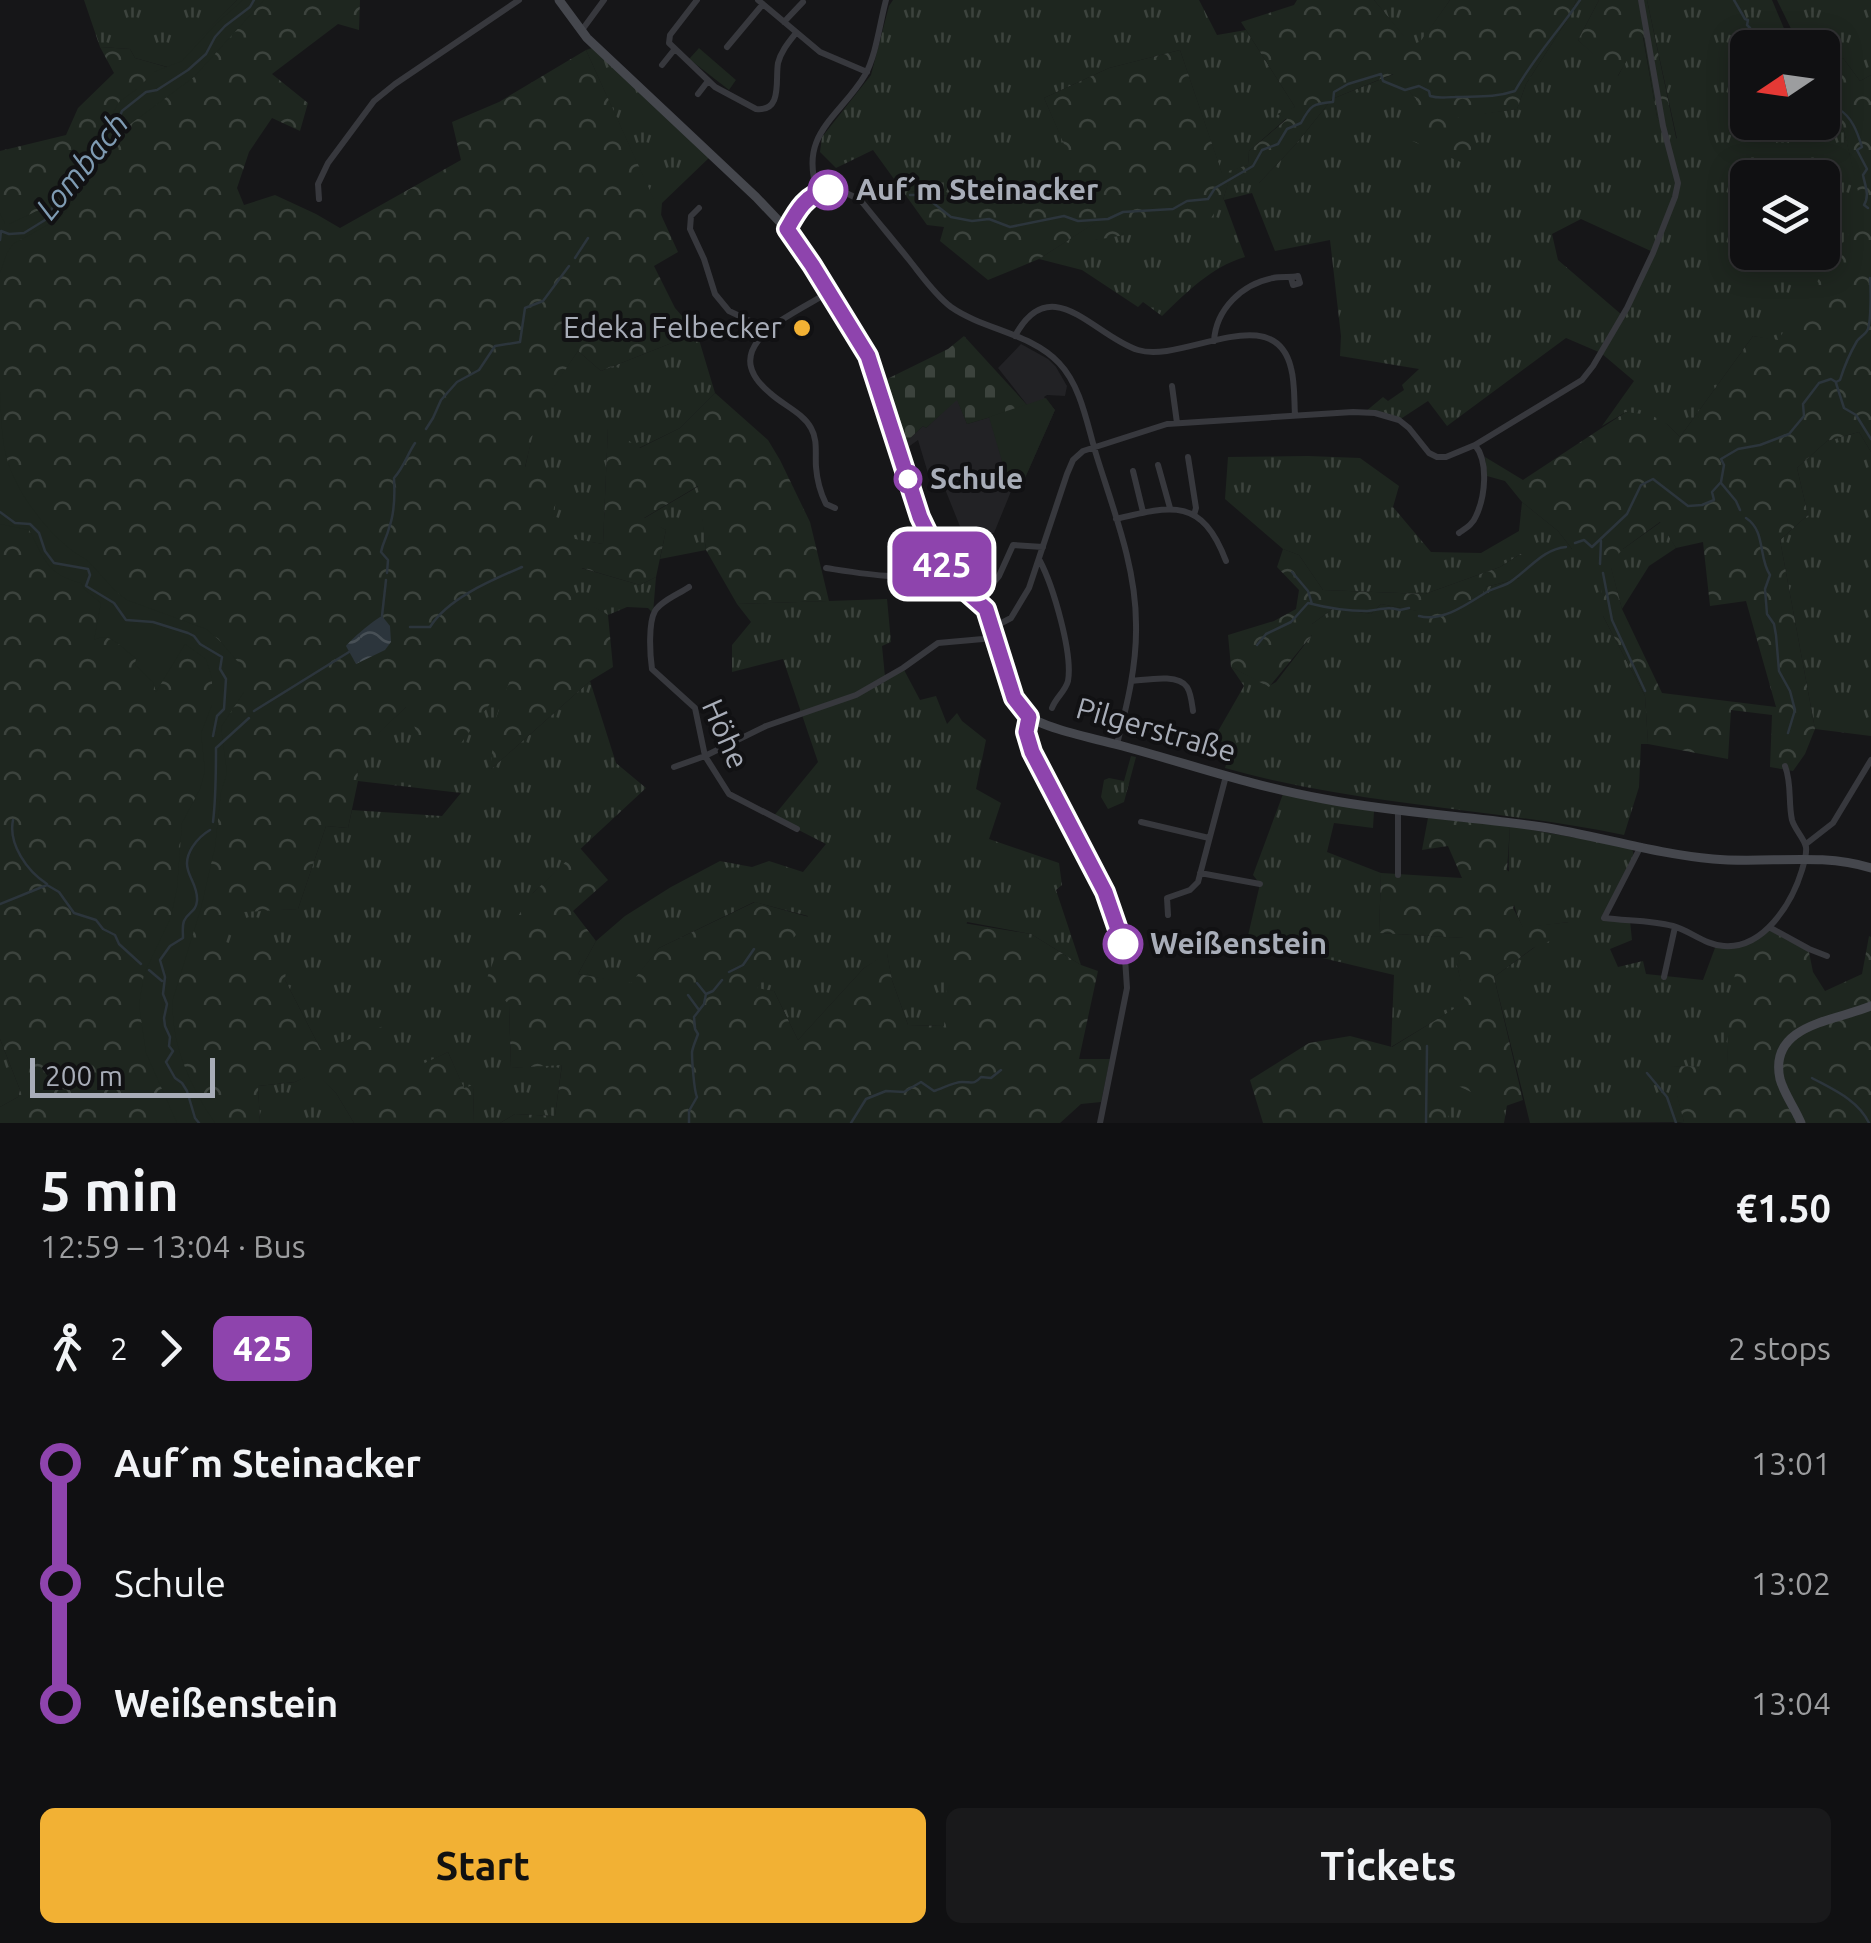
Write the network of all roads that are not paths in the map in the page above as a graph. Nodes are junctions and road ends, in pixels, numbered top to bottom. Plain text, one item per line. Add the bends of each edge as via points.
1 (519, 0) edge
2 (559, 0) edge
3 (604, 0) edge
4 (698, 0) edge
5 (886, 0) edge
6 (1640, 0) edge
7 (761, 2) edge
8 (803, 2) edge
9 (784, 22) junction
10 (582, 32) junction
11 (796, 33) junction
12 (727, 47) dead end
13 (674, 50) junction
14 (662, 64) dead end
15 (867, 72) junction
16 (708, 80) junction
17 (698, 94) dead end
18 (818, 192) junction
19 (319, 199) dead end
20 (700, 208) dead end
21 (787, 229) junction
22 (1291, 278) dead end
23 (829, 292) junction
24 (763, 333) junction
25 (1014, 336) junction
26 (1214, 341) junction
27 (1172, 386) dead end
28 (1295, 415) junction
29 (1176, 423) junction
30 (1475, 445) junction
31 (1094, 448) junction
32 (1188, 457) dead end
33 (1158, 465) dead end
34 (1132, 470) dead end
35 (835, 508) dead end
36 (1170, 508) junction
37 (1143, 512) junction
38 (1194, 515) junction
39 (1116, 519) junction
40 (1459, 534) dead end
41 (969, 535) dead end
42 (934, 546) junction
43 (1042, 546) junction
44 (901, 548) dead end
45 (1040, 560) junction
46 (1226, 561) dead end
47 (826, 568) dead end
48 (946, 570) junction
49 (917, 576) junction
50 (994, 582) dead end
51 (688, 587) dead end
52 (994, 631) junction
53 (1132, 680) junction
54 (1052, 708) dead end
55 (1193, 711) dead end
56 (1029, 717) junction
57 (1117, 744) junction
58 (704, 756) junction
59 (1871, 760) edge
60 (674, 766) dead end
61 (1784, 766) dead end
62 (1226, 776) junction
63 (1398, 811) junction
64 (1141, 822) dead end
65 (797, 829) dead end
66 (1209, 838) junction
67 (1806, 844) junction
68 (1642, 846) junction
69 (1805, 858) junction
70 (1871, 868) edge
71 (1200, 873) junction
72 (1398, 874) dead end
73 (1260, 884) dead end
74 (1168, 915) dead end
75 (1675, 926) junction
76 (1768, 927) junction
77 (1828, 956) dead end
78 (1664, 977) dead end
79 (1871, 1006) edge
80 (1100, 1123) edge
81 (1801, 1123) edge

1 - 19 street via 374,101 328,164
2 - 10 main road, Pilgerstraße
3 - 10 street
4 - 13 street via 668,39
5 - 15 street
6 - 30 street via 1677,171 1675,197 1627,308 1582,380
7 - 9 street
7 - 12 street
8 - 9 street
9 - 11 street
10 - 21 main road, Pilgerstraße
11 - 15 street via 820,52
11 - 16 street via 780,56 777,90 763,111
13 - 14 street
13 - 16 street
15 - 18 street via 818,135 812,170
16 - 17 street
18 - 21 street
18 - 25 street via 839,190 862,202 949,306
20 - 24 street via 690,229 715,294
21 - 23 main road, Pilgerstraße
22 - 26 street via 1262,281 1233,299 1217,322
23 - 24 street
23 - 42 main road, Pilgerstraße via 872,366
24 - 35 street via 752,348 750,368 812,430 819,487
25 - 26 street via 1024,320 1054,305 1139,350 1168,352
25 - 31 street via 1066,372
26 - 28 street via 1252,334 1278,346 1290,364
27 - 29 street
28 - 29 street
28 - 30 street via 1393,417 1437,457
29 - 31 street
30 - 40 street via 1482,454 1482,492 1474,521
31 - 39 street
31 - 43 street via 1073,460
32 - 38 street
33 - 36 street
34 - 37 street
36 - 37 street
36 - 38 street
37 - 39 street
38 - 46 street via 1212,532
39 - 53 street via 1135,597
41 - 42 street
42 - 48 main road, Pilgerstraße
43 - 45 street
43 - 50 street via 1012,544
44 - 49 street
45 - 52 street via 1011,618
45 - 54 street via 1068,663 1067,685
47 - 49 street
48 - 49 street
48 - 52 main road, Pilgerstraße via 984,606
51 - 58 street, Höhe via 654,612 651,664 696,708
52 - 56 main road, Pilgerstraße via 1014,698
52 - 58 street via 934,646 856,695
53 - 55 street via 1182,682
53 - 57 street
56 - 57 main road, Pilgerstraße
56 - 80 street via 1032,752 1105,892 1123,944 1127,988
57 - 62 main road, Pilgerstraße
58 - 60 street
58 - 65 street, Höhe via 729,794
59 - 67 street via 1833,823
61 - 67 street via 1793,824
62 - 63 main road, Pilgerstraße
62 - 66 street
63 - 68 main road, Pilgerstraße
63 - 72 street
64 - 66 street
66 - 71 street
67 - 69 street
68 - 69 main road, Pilgerstraße via 1710,859
68 - 75 street via 1604,918
69 - 70 main road, Pilgerstraße
69 - 76 street via 1790,898
71 - 73 street
71 - 74 street via 1194,887 1166,898
75 - 76 street via 1728,946
75 - 78 street
76 - 77 street
79 - 81 main road via 1804,1028 1786,1045 1780,1074

